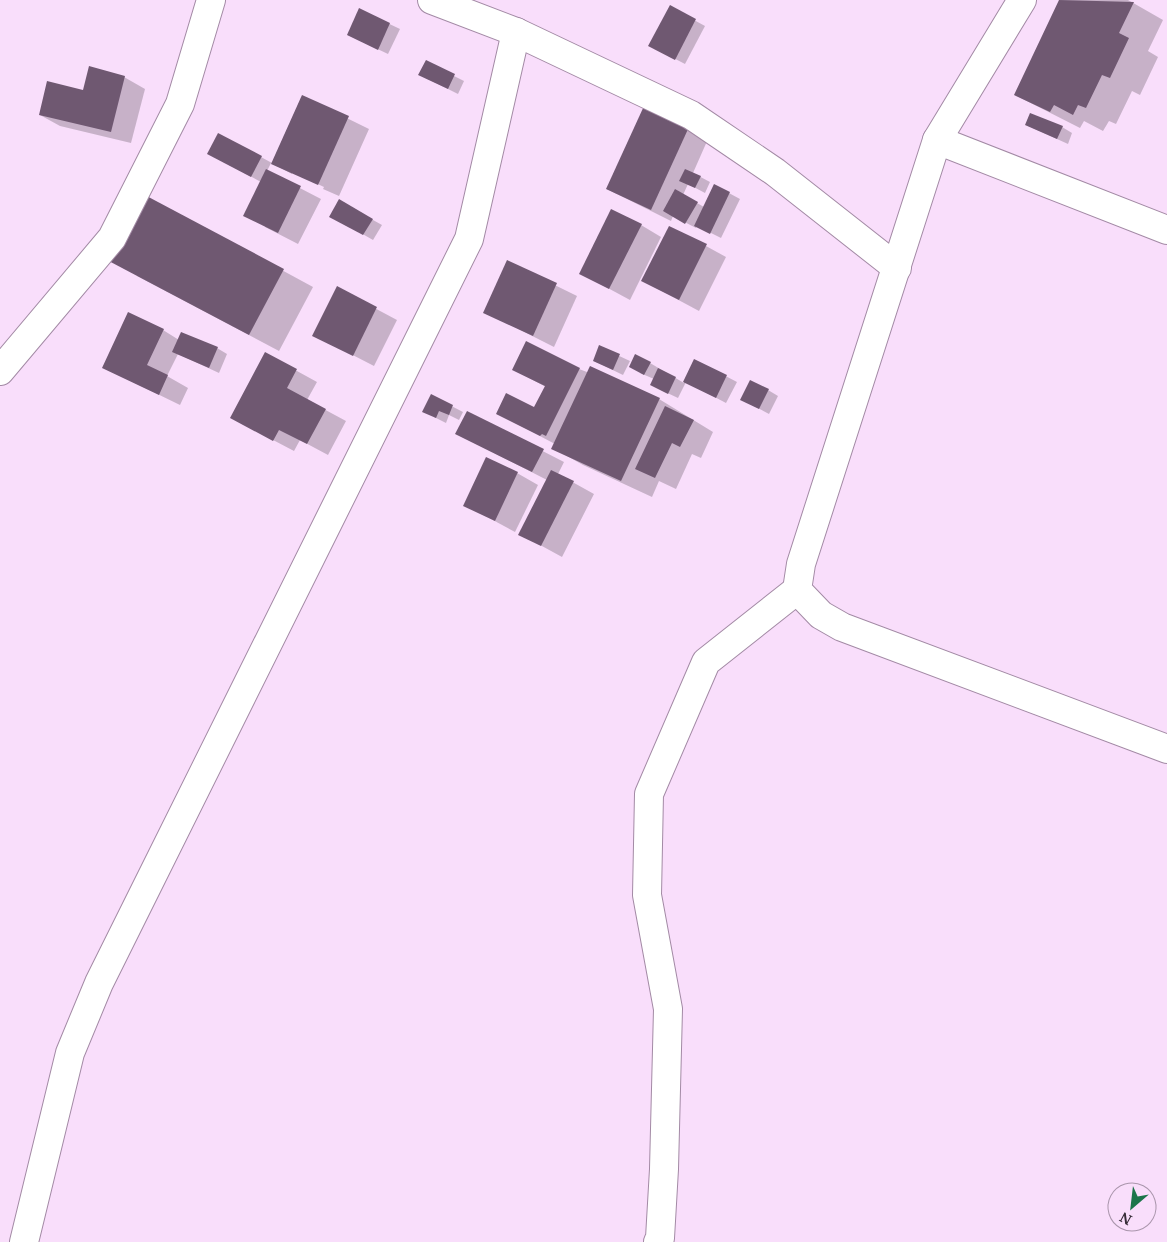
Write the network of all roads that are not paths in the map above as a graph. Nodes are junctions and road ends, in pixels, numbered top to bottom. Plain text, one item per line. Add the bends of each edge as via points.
1 (211, 0) edge
2 (432, 0) edge
3 (1022, 0) edge
4 (516, 32) junction
5 (937, 140) junction
6 (1167, 230) edge
7 (897, 268) junction
8 (0, 371) edge
9 (797, 590) junction
10 (1167, 749) edge
11 (660, 1241) edge
12 (24, 1242) edge

1 - 8 street via 180,104 112,238
2 - 4 street
3 - 5 street
4 - 7 street via 691,115 775,172
4 - 12 street via 470,239 99,983 70,1054
5 - 6 street
5 - 7 street
7 - 9 street via 801,564
9 - 10 street via 821,615 842,627
9 - 11 street via 706,662 649,794 647,895 668,1009

